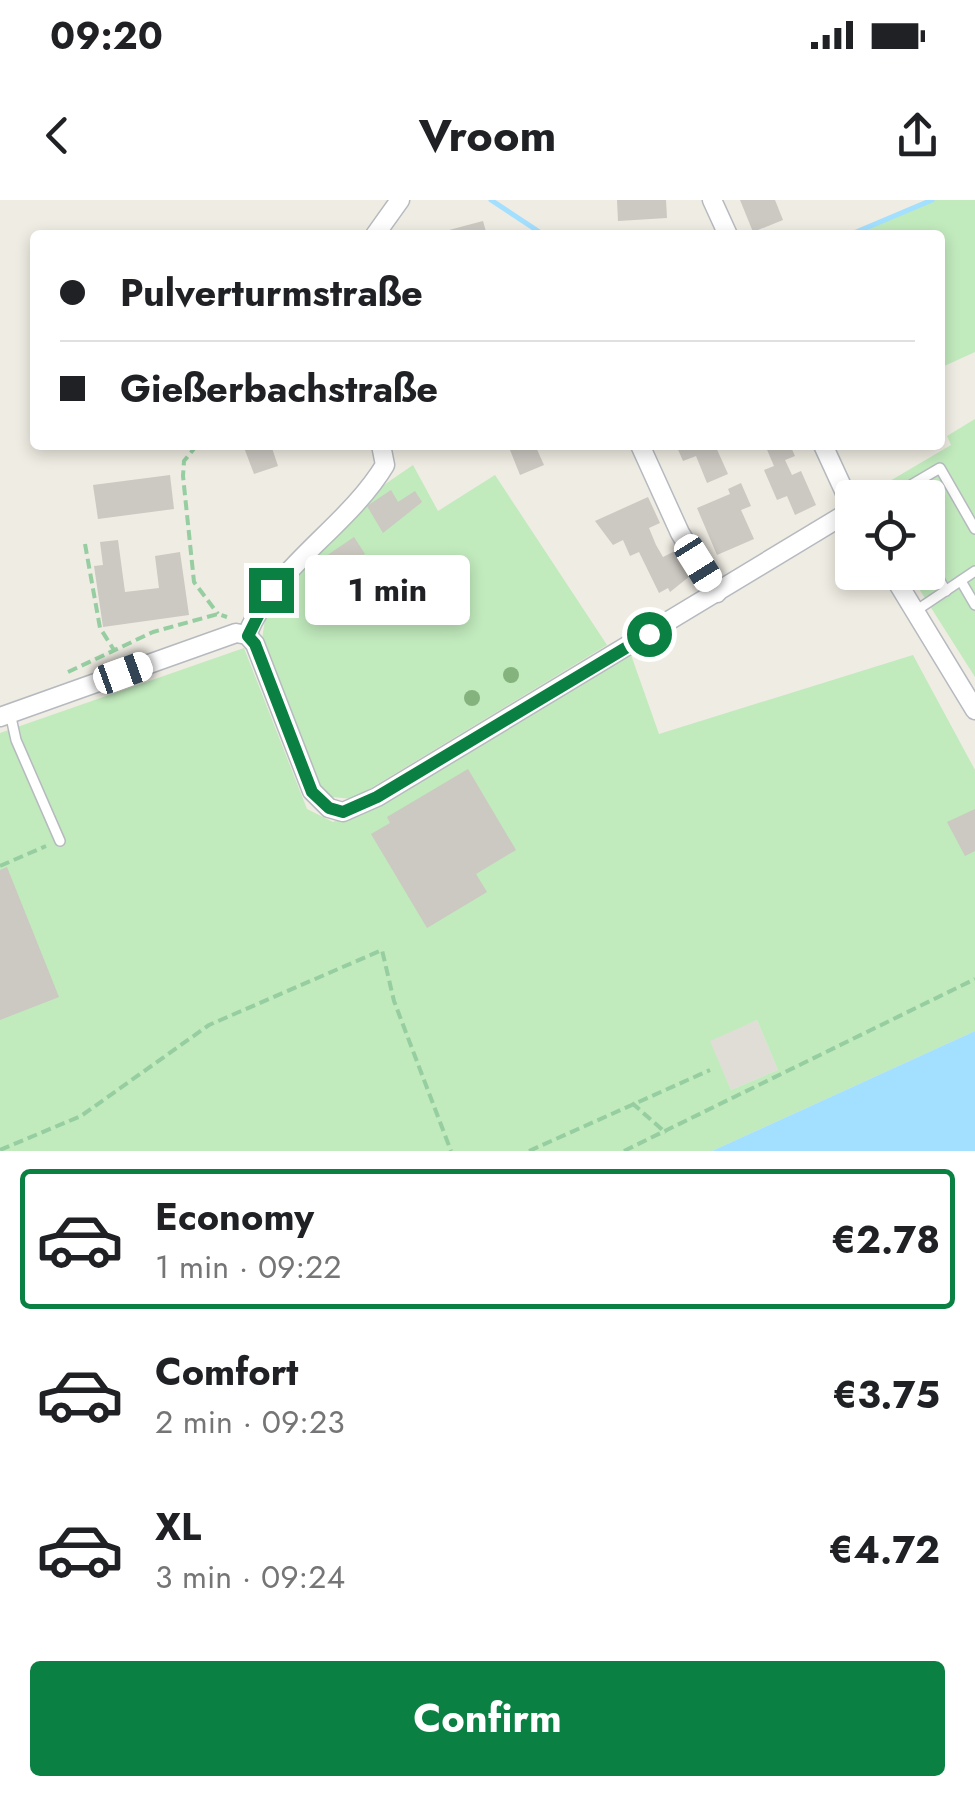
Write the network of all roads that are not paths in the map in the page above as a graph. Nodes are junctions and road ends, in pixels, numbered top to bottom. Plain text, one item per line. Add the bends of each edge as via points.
1 (400, 200) edge
2 (712, 200) edge
3 (378, 230) edge
4 (726, 230) edge
5 (382, 450) edge
6 (642, 450) edge
7 (825, 450) edge
8 (839, 480) edge
9 (920, 480) edge
10 (835, 520) edge
11 (975, 529) edge
12 (975, 571) edge
13 (961, 581) junction
14 (901, 590) edge
15 (946, 591) joint
16 (717, 593) junction
17 (975, 605) edge
18 (914, 612) junction
19 (242, 634) junction
20 (975, 710) edge
21 (5, 715) edge
22 (60, 840) road end

1 - 3 street
2 - 4 street
5 - 19 street via 385,465 369,491 271,590
6 - 16 street via 680,533
7 - 8 street
9 - 11 lane via 940,468
10 - 16 street
12 - 13 lane
13 - 15 lane
13 - 17 lane
14 - 18 street
15 - 18 lane
16 - 19 street via 343,812 312,792 255,644
18 - 20 street
19 - 21 street
21 - 22 lane

